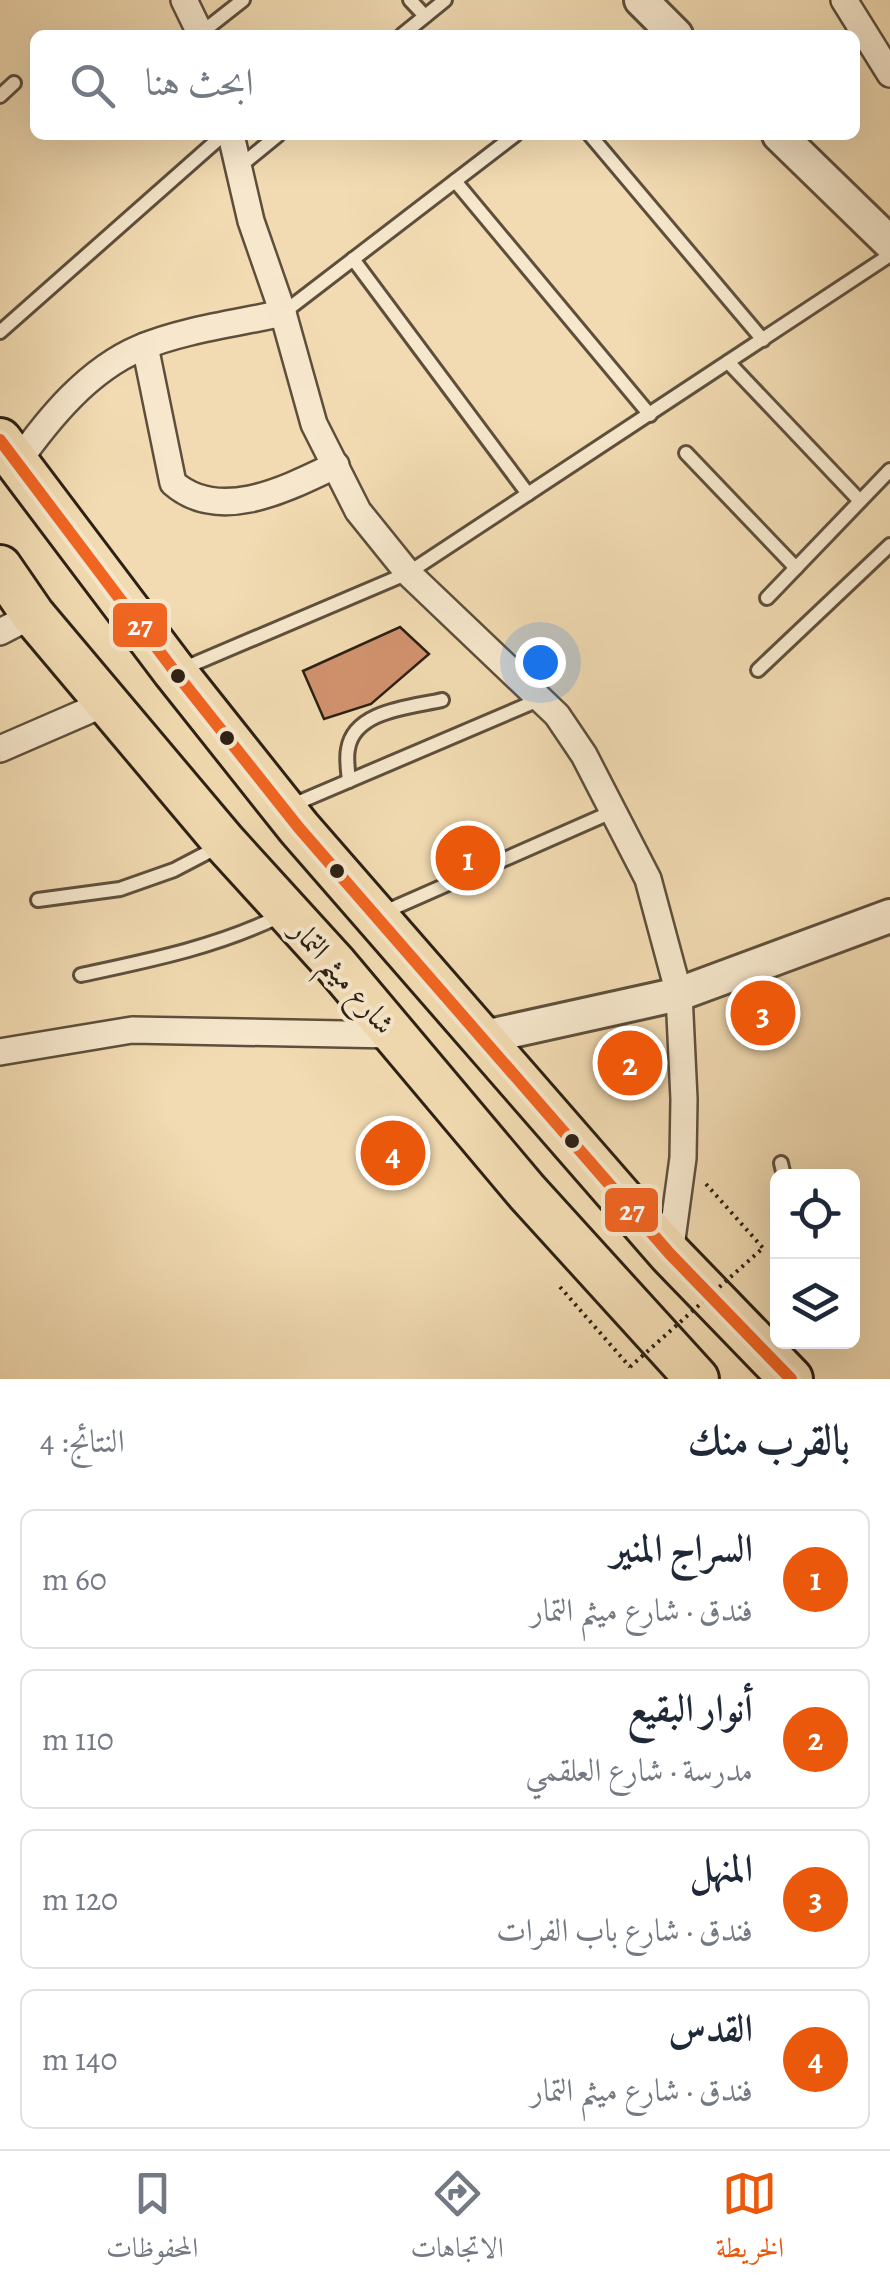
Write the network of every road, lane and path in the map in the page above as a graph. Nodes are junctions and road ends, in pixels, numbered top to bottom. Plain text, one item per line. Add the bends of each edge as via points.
1 (184, 0) edge
2 (243, 0) edge
3 (410, 0) edge
4 (445, 0) edge
5 (844, 0) edge
6 (425, 16) junction
7 (199, 30) edge
8 (206, 30) edge
9 (408, 30) edge
10 (890, 74) edge
11 (14, 83) dead end
12 (0, 96) edge
13 (217, 140) edge
14 (232, 140) edge
15 (272, 140) edge
16 (507, 140) edge
17 (594, 140) edge
18 (784, 140) edge
19 (238, 167) junction
20 (455, 180) junction
21 (887, 237) edge
22 (353, 259) junction
23 (282, 313) junction
24 (0, 332) edge
25 (762, 340) junction
26 (145, 346) junction
27 (728, 362) junction
28 (650, 415) junction
29 (8, 451) edge
30 (686, 453) dead end
31 (336, 466) junction
32 (890, 470) edge
33 (528, 494) junction
34 (860, 501) junction
35 (890, 545) edge
36 (0, 567) edge
37 (796, 568) junction
38 (408, 573) junction
39 (767, 598) dead end
40 (17, 624) edge
41 (758, 670) dead end
42 (175, 672) junction
43 (541, 699) junction
44 (442, 700) dead end
45 (106, 702) junction
46 (0, 749) edge
47 (349, 781) junction
48 (614, 811) junction
49 (291, 818) junction
50 (237, 857) junction
51 (38, 900) dead end
52 (367, 907) junction
53 (890, 916) edge
54 (296, 923) junction
55 (80, 974) dead end
56 (679, 994) junction
57 (393, 1034) junction
58 (480, 1038) junction
59 (0, 1052) edge
60 (710, 1189) dead end
61 (670, 1254) junction
62 (560, 1287) dead end
63 (780, 1358) edge
64 (696, 1379) edge

1 - 7 street
2 - 8 lane
3 - 6 lane
4 - 6 lane
5 - 10 street
6 - 9 lane
11 - 12 lane
13 - 24 lane
14 - 19 street
15 - 19 lane
16 - 20 lane
17 - 25 lane
18 - 21 street
19 - 23 street
20 - 22 lane
20 - 28 lane
21 - 25 lane
22 - 23 lane
22 - 33 lane
23 - 26 street
23 - 31 street via 314,424
25 - 27 lane
26 - 29 street via 90,380
26 - 31 street via 173,483 186,494 260,498
27 - 28 lane
27 - 34 lane
28 - 33 lane
29 - 42 highway
30 - 37 lane
31 - 38 street via 358,511
32 - 34 lane
33 - 38 lane
34 - 37 lane
35 - 41 lane
36 - 40 highway, شارع ميثم التمار
37 - 39 lane
38 - 42 lane
38 - 43 street
40 - 45 highway, شارع ميثم التمار
42 - 49 highway
43 - 47 lane
43 - 48 street via 584,755
44 - 47 lane via 376,716 356,731 348,747
45 - 46 street
45 - 50 highway, شارع ميثم التمار
47 - 49 lane
48 - 52 lane
48 - 56 street via 648,879
49 - 50 highway via 302,845 283,874 265,876
49 - 52 highway
50 - 51 lane via 120,889
50 - 54 highway, شارع ميثم التمار
52 - 54 highway via 344,896 330,898
52 - 58 highway
53 - 56 street
54 - 55 lane
54 - 57 highway, شارع ميثم التمار
56 - 58 street
56 - 61 street via 683,1158
57 - 59 street via 132,1030
57 - 64 highway, شارع ميثم التمار
58 - 61 highway
60 - 62 path, bridge via 763,1248 630,1366
61 - 63 highway

